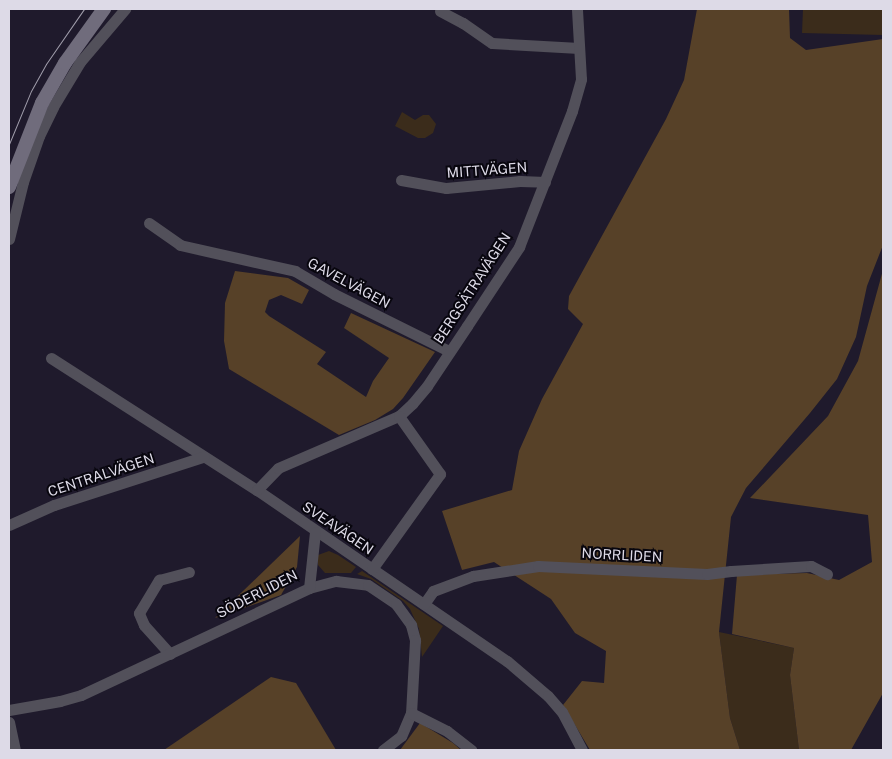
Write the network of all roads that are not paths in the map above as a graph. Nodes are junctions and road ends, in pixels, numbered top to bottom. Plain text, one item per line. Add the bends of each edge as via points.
1 (104, 9) edge
2 (125, 9) edge
3 (577, 9) edge
4 (440, 11) dead end
5 (579, 48) junction
6 (401, 180) dead end
7 (545, 182) junction
8 (9, 187) edge
9 (149, 223) dead end
10 (9, 239) edge
11 (449, 351) junction
12 (51, 358) dead end
13 (398, 416) junction
14 (203, 457) junction
15 (256, 490) junction
16 (9, 524) edge
17 (315, 532) junction
18 (372, 569) junction
19 (189, 572) dead end
20 (827, 574) dead end
21 (309, 588) junction
22 (424, 604) junction
23 (170, 654) junction
24 (9, 710) edge
25 (411, 713) junction
26 (9, 722) edge
27 (15, 750) edge
28 (383, 750) edge
29 (471, 750) edge
30 (582, 750) edge

1 - 8 main road via 65,63 42,103
2 - 10 street via 80,62 53,108 23,182
3 - 5 street, BERGSÄTRAVÄGEN
4 - 5 street via 492,44
5 - 7 street, BERGSÄTRAVÄGEN via 581,79
6 - 7 street, MITTVÄGEN via 446,188 520,181
7 - 11 street, BERGSÄTRAVÄGEN via 519,247
9 - 11 street, GAVELVÄGEN via 180,245 295,271
11 - 13 street, BERGSÄTRAVÄGEN via 427,386
12 - 14 street, SVEAVÄGEN
13 - 15 street, BERGSÄTRAVÄGEN via 278,468
13 - 18 street via 440,474
14 - 15 street, SVEAVÄGEN
14 - 16 street, CENTRALVÄGEN via 54,505
15 - 17 street, SVEAVÄGEN
17 - 18 street, SVEAVÄGEN
17 - 21 street, SÖDERLIDEN
18 - 22 street, SVEAVÄGEN
19 - 23 street via 159,580 139,614 144,625
20 - 22 street, NORRLIDEN via 811,566 707,574 538,566 473,576 433,591
21 - 23 street, SÖDERLIDEN
21 - 25 street via 336,581 359,583 386,597 405,614 415,640
22 - 30 street, SVEAVÄGEN via 507,661 548,696 562,712
23 - 24 street, SÖDERLIDEN via 81,695
25 - 28 street via 400,736
25 - 29 street via 447,731
26 - 27 street

